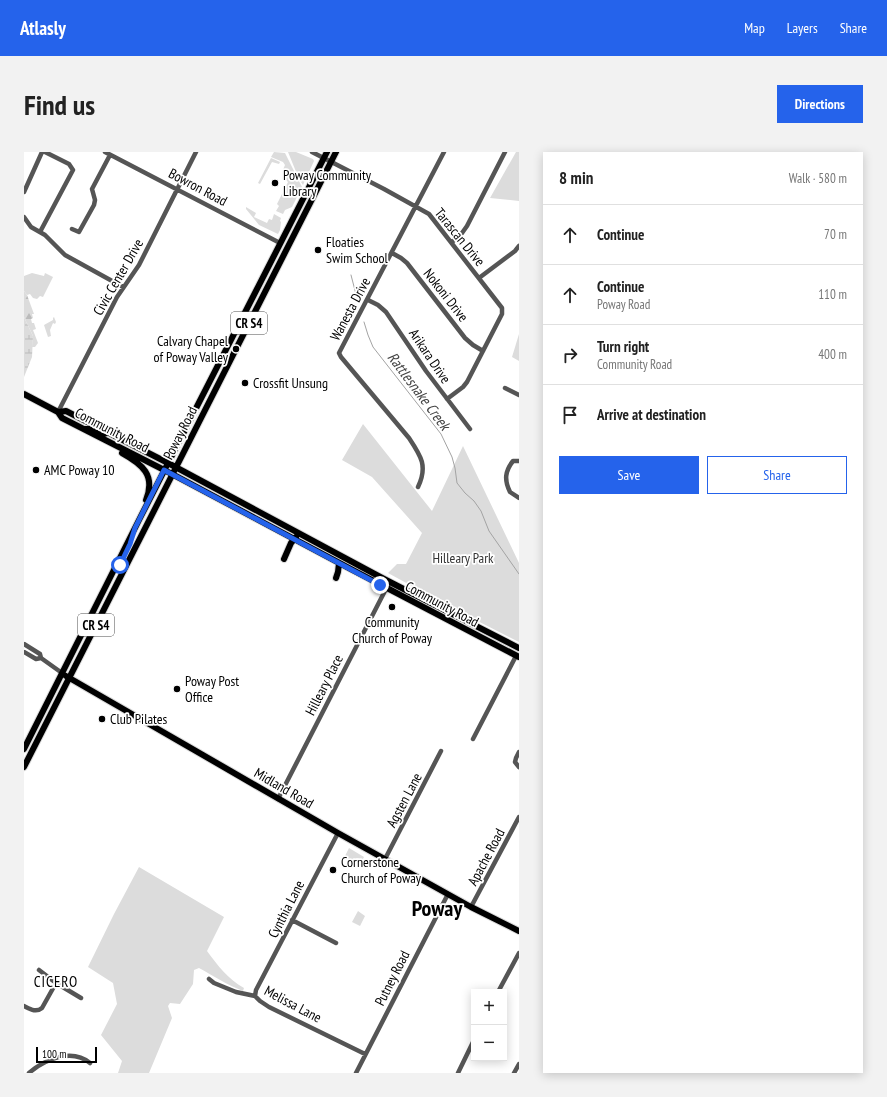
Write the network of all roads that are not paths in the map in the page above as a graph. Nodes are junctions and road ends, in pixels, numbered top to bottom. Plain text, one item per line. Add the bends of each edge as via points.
1 (42, 152) edge
2 (46, 152) edge
3 (105, 152) edge
4 (196, 152) edge
5 (312, 152) edge
6 (336, 152) edge
7 (444, 152) edge
8 (505, 152) edge
9 (110, 155) junction
10 (325, 155) edge
11 (331, 162) junction
12 (309, 186) junction
13 (178, 189) junction
14 (24, 192) edge
15 (416, 206) junction
16 (305, 213) junction
17 (24, 217) edge
18 (72, 229) dead end
19 (40, 232) junction
20 (452, 242) junction
21 (280, 243) junction
22 (519, 246) edge
23 (392, 253) junction
24 (273, 257) junction
25 (275, 272) junction
26 (479, 278) junction
27 (270, 282) junction
28 (123, 287) junction
29 (254, 294) junction
30 (368, 300) junction
31 (237, 329) junction
32 (245, 332) junction
33 (483, 351) junction
34 (228, 364) junction
35 (218, 366) junction
36 (505, 388) dead end
37 (24, 394) edge
38 (519, 395) edge
39 (447, 400) junction
40 (206, 407) junction
41 (58, 412) junction
42 (470, 429) dead end
43 (84, 430) junction
44 (109, 433) junction
45 (95, 436) junction
46 (519, 461) edge
47 (168, 463) junction
48 (176, 467) junction
49 (164, 470) junction
50 (172, 474) junction
51 (418, 487) dead end
52 (519, 498) edge
53 (233, 507) junction
54 (262, 514) junction
55 (140, 518) junction
56 (254, 519) junction
57 (285, 525) junction
58 (135, 528) junction
59 (293, 539) junction
60 (301, 544) junction
61 (343, 556) junction
62 (339, 563) junction
63 (115, 567) junction
64 (123, 572) junction
65 (336, 578) dead end
66 (390, 582) junction
67 (386, 588) junction
68 (105, 608) junction
69 (24, 644) edge
70 (493, 644) junction
71 (519, 648) edge
72 (24, 652) edge
73 (518, 655) edge
74 (41, 658) junction
75 (62, 673) junction
76 (69, 678) junction
77 (49, 700) junction
78 (34, 730) junction
79 (39, 736) junction
80 (473, 739) dead end
81 (24, 750) edge
82 (441, 751) dead end
83 (519, 752) edge
84 (24, 766) edge
85 (519, 767) edge
86 (278, 799) junction
87 (519, 817) edge
88 (338, 833) junction
89 (385, 859) junction
90 (448, 894) junction
91 (472, 907) junction
92 (292, 920) junction
93 (519, 931) edge
94 (336, 943) dead end
95 (519, 953) edge
96 (39, 970) dead end
97 (209, 979) dead end
98 (56, 982) junction
99 (500, 989) edge
100 (255, 996) junction
101 (81, 998) dead end
102 (24, 1006) edge
103 (471, 1046) edge
104 (365, 1054) junction
105 (90, 1063) dead end
106 (519, 1064) edge
107 (29, 1073) edge
108 (356, 1073) edge
109 (458, 1073) edge
110 (514, 1073) edge

1 - 14 street
2 - 19 street via 69,164 73,170
3 - 9 street, Bowron Road
4 - 13 street, Civic Center Drive
5 - 10 street
6 - 11 main road, Poway Road / CR S4
7 - 15 street, Wanesta Drive
8 - 20 street via 467,226
9 - 13 street, Bowron Road
9 - 18 street via 92,189 95,203 80,234
10 - 11 street, Tarascan Drive
10 - 12 main road, Poway Road / CR S4
11 - 15 street, Tarascan Drive
11 - 16 main road, Poway Road / CR S4
12 - 16 main road via 302,210
12 - 21 main road, Poway Road / CR S4
13 - 21 street, Bowron Road
13 - 28 street, Civic Center Drive via 136,270
15 - 20 street, Tarascan Drive via 430,216
15 - 23 street, Wanesta Drive
16 - 25 main road, Poway Road / CR S4
17 - 19 street via 31,227
19 - 28 street via 66,255
20 - 26 street, Tarascan Drive
21 - 24 main road, Poway Road / CR S4
21 - 25 main road via 283,247 276,260
22 - 26 street
23 - 30 street, Wanesta Drive
23 - 33 street, Nokoni Drive via 407,263 465,338
24 - 27 main road via 272,268 267,278
24 - 29 main road, Poway Road / CR S4
25 - 27 main road, Poway Road / CR S4
26 - 33 street, Tarascan Drive via 503,310
27 - 32 main road, Poway Road / CR S4
28 - 41 street, Civic Center Drive
29 - 31 main road, Poway Road / CR S4
29 - 32 main road via 253,304 242,327
30 - 39 street, Arikara Drive via 386,312
30 - 51 street, Wanesta Drive via 340,355 416,447 423,468
31 - 34 main road via 240,334 229,354
31 - 35 main road, Poway Road / CR S4
32 - 34 main road, Poway Road / CR S4
33 - 39 street via 466,384
34 - 40 main road, Poway Road / CR S4
35 - 40 main road via 204,403
35 - 47 main road, Poway Road / CR S4
36 - 38 street
37 - 41 main road, Community Road
39 - 42 street, Arikara Drive
40 - 48 main road, Poway Road / CR S4
41 - 43 main road, Community Road via 62,418
41 - 44 main road, Community Road via 66,411
43 - 44 main road
43 - 45 main road, Community Road
44 - 47 main road, Community Road
45 - 49 main road, Community Road
45 - 55 main road via 138,463 145,471 149,488
46 - 52 street via 513,461 507,469 506,478 510,492
47 - 48 main road, Community Road
47 - 49 main road, Poway Road / CR S4
48 - 50 main road, Poway Road / CR S4
48 - 54 main road, Community Road
49 - 50 main road, Community Road
49 - 55 main road, Poway Road / CR S4
50 - 53 main road, Community Road
50 - 64 main road, Poway Road / CR S4
53 - 54 main road via 236,504
53 - 56 main road, Community Road
54 - 57 main road, Community Road
55 - 58 main road, Poway Road / CR S4
56 - 57 main road via 281,528
56 - 59 main road, Community Road
57 - 61 main road, Community Road
58 - 63 main road, Poway Road / CR S4
58 - 64 main road via 120,565
59 - 60 main road, Community Road
59 - 60 main road via 284,559 295,546
59 - 61 main road via 298,536 325,551
60 - 62 main road, Community Road
61 - 66 main road, Community Road
62 - 65 main road
62 - 67 main road, Community Road
63 - 68 main road via 117,576 106,598
63 - 75 main road, Poway Road / CR S4
64 - 68 main road, Poway Road / CR S4
66 - 67 street, Hilleary Place
66 - 71 main road, Community Road
67 - 70 main road, Community Road
67 - 86 street, Hilleary Place
68 - 76 main road, Poway Road / CR S4
69 - 74 street, Midland Road via 40,654
70 - 71 main road via 496,641
70 - 73 main road, Community Road
72 - 74 street, Midland Road via 36,660
73 - 80 street
74 - 75 street, Midland Road
75 - 76 main road, Midland Road
75 - 77 main road, Poway Road / CR S4
76 - 79 main road, Poway Road / CR S4
76 - 86 main road, Midland Road
77 - 78 main road, Poway Road / CR S4
77 - 79 main road via 47,711 37,731
78 - 81 main road, Poway Road / CR S4
78 - 84 main road via 36,736 26,755
79 - 84 main road, Poway Road / CR S4
82 - 89 street, Agsten Lane
83 - 85 street via 515,762
86 - 88 main road, Midland Road
87 - 91 street, Apache Road
88 - 89 main road, Midland Road
88 - 92 street, Cynthia Lane
89 - 90 main road, Midland Road
90 - 91 main road, Midland Road
90 - 104 street, Putney Road
91 - 93 main road, Midland Road
92 - 94 street
92 - 100 street, Cynthia Lane
95 - 99 street
96 - 98 street
97 - 100 street, Melissa Lane via 236,992
98 - 101 street
98 - 102 street via 42,1008 33,1011
100 - 104 street, Melissa Lane via 269,1007
103 - 109 street
104 - 108 street, Putney Road
105 - 107 street via 74,1055 64,1056 44,1063
106 - 110 street

